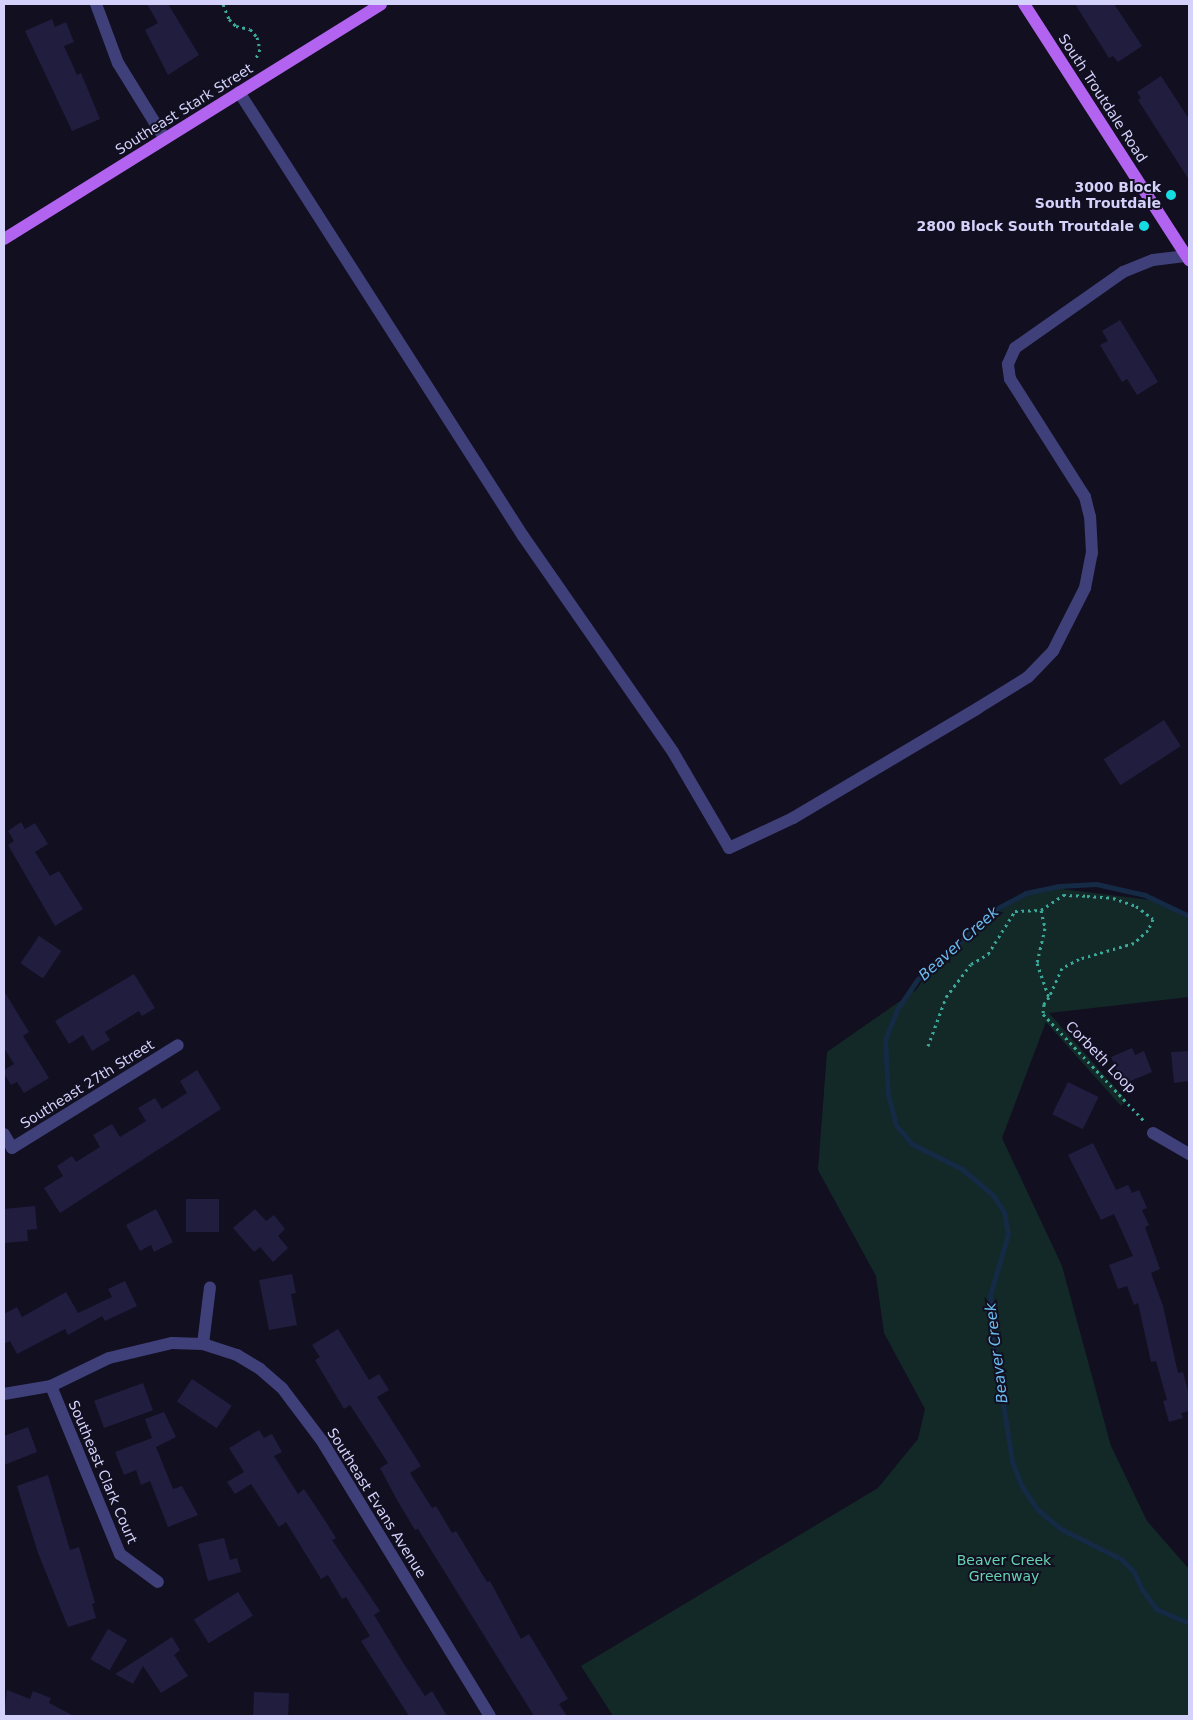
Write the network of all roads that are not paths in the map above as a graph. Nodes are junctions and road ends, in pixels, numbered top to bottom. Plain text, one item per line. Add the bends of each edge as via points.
1 (96, 4) edge
2 (381, 4) edge
3 (1024, 4) edge
4 (240, 92) junction
5 (165, 139) junction
6 (4, 239) edge
7 (1188, 258) edge
8 (178, 1045) dead end
9 (1153, 1133) road end
10 (4, 1134) edge
11 (1189, 1154) edge
12 (210, 1287) dead end
13 (202, 1344) junction
14 (51, 1386) junction
15 (4, 1394) edge
16 (158, 1582) dead end
17 (490, 1716) edge

1 - 5 street via 118,63
2 - 4 main road, Southeast Stark Street
3 - 7 main road, South Troutdale Road
4 - 5 main road, Southeast Stark Street
4 - 7 street via 523,536 673,752 729,848 793,818 978,708 1028,677 1053,651 1085,588 1092,554 1090,517 1085,497 1010,379 1008,364 1014,348 1123,272 1153,260
5 - 6 main road, Southeast Stark Street
8 - 10 street, Southeast 27th Street via 12,1148
9 - 11 street
12 - 13 street
13 - 14 street, Southeast Evans Avenue via 172,1343 132,1350
13 - 17 street, Southeast Evans Avenue via 237,1355 260,1369 298,1407
14 - 15 street, Southeast Evans Avenue
14 - 16 street, Southeast Clark Court via 120,1554

